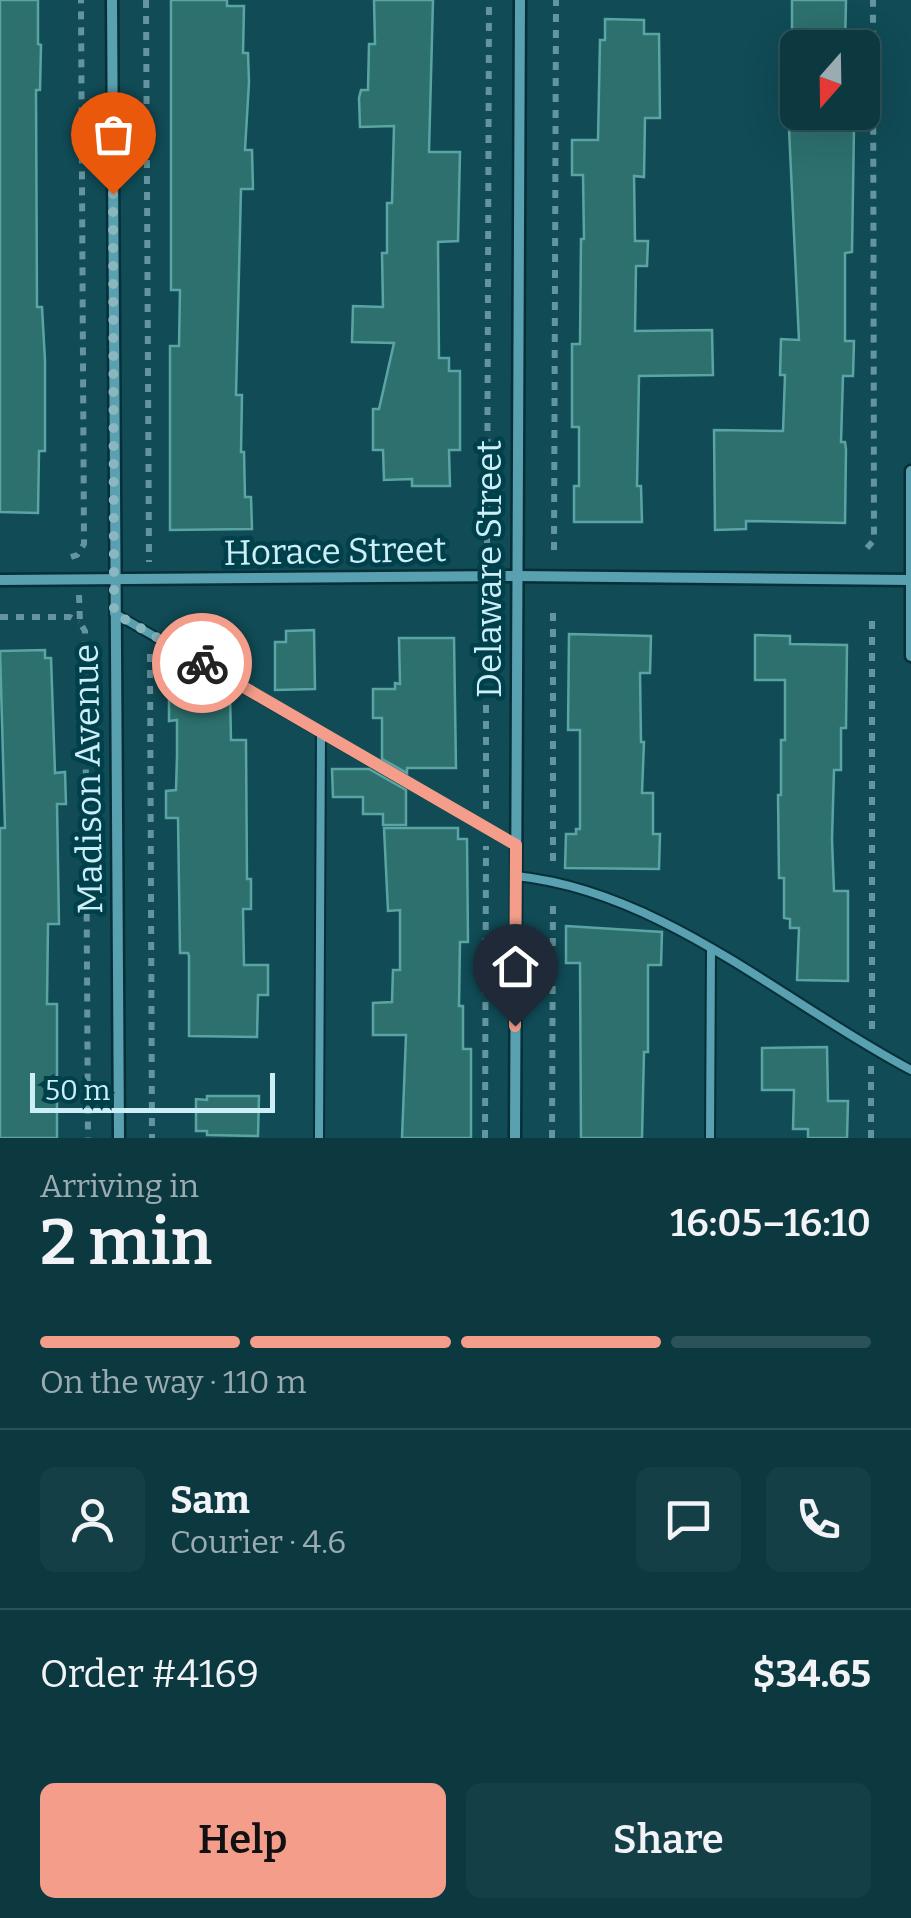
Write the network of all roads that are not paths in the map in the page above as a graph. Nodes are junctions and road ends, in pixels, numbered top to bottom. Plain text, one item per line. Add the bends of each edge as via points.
1 (112, 0) edge
2 (520, 0) edge
3 (911, 471) edge
4 (516, 576) junction
5 (0, 580) edge
6 (910, 580) edge
7 (116, 582) junction
8 (114, 613) junction
9 (911, 656) edge
10 (320, 732) junction
11 (516, 845) junction
12 (516, 876) junction
13 (711, 950) junction
14 (911, 1070) edge
15 (119, 1138) edge
16 (320, 1138) edge
17 (515, 1138) edge
18 (710, 1138) edge

1 - 7 street, Madison Avenue
2 - 4 street, Delaware Street
3 - 6 street
4 - 6 street, Horace Street
4 - 7 street, Horace Street
4 - 11 street, Delaware Street
5 - 7 street, Horace Street
6 - 9 street
7 - 8 street, Madison Avenue
8 - 10 lane
8 - 15 street, Madison Avenue
10 - 11 lane
10 - 16 lane
11 - 12 street, Delaware Street
12 - 13 lane via 553,880 628,904
12 - 17 street, Delaware Street
13 - 14 lane
13 - 18 lane

